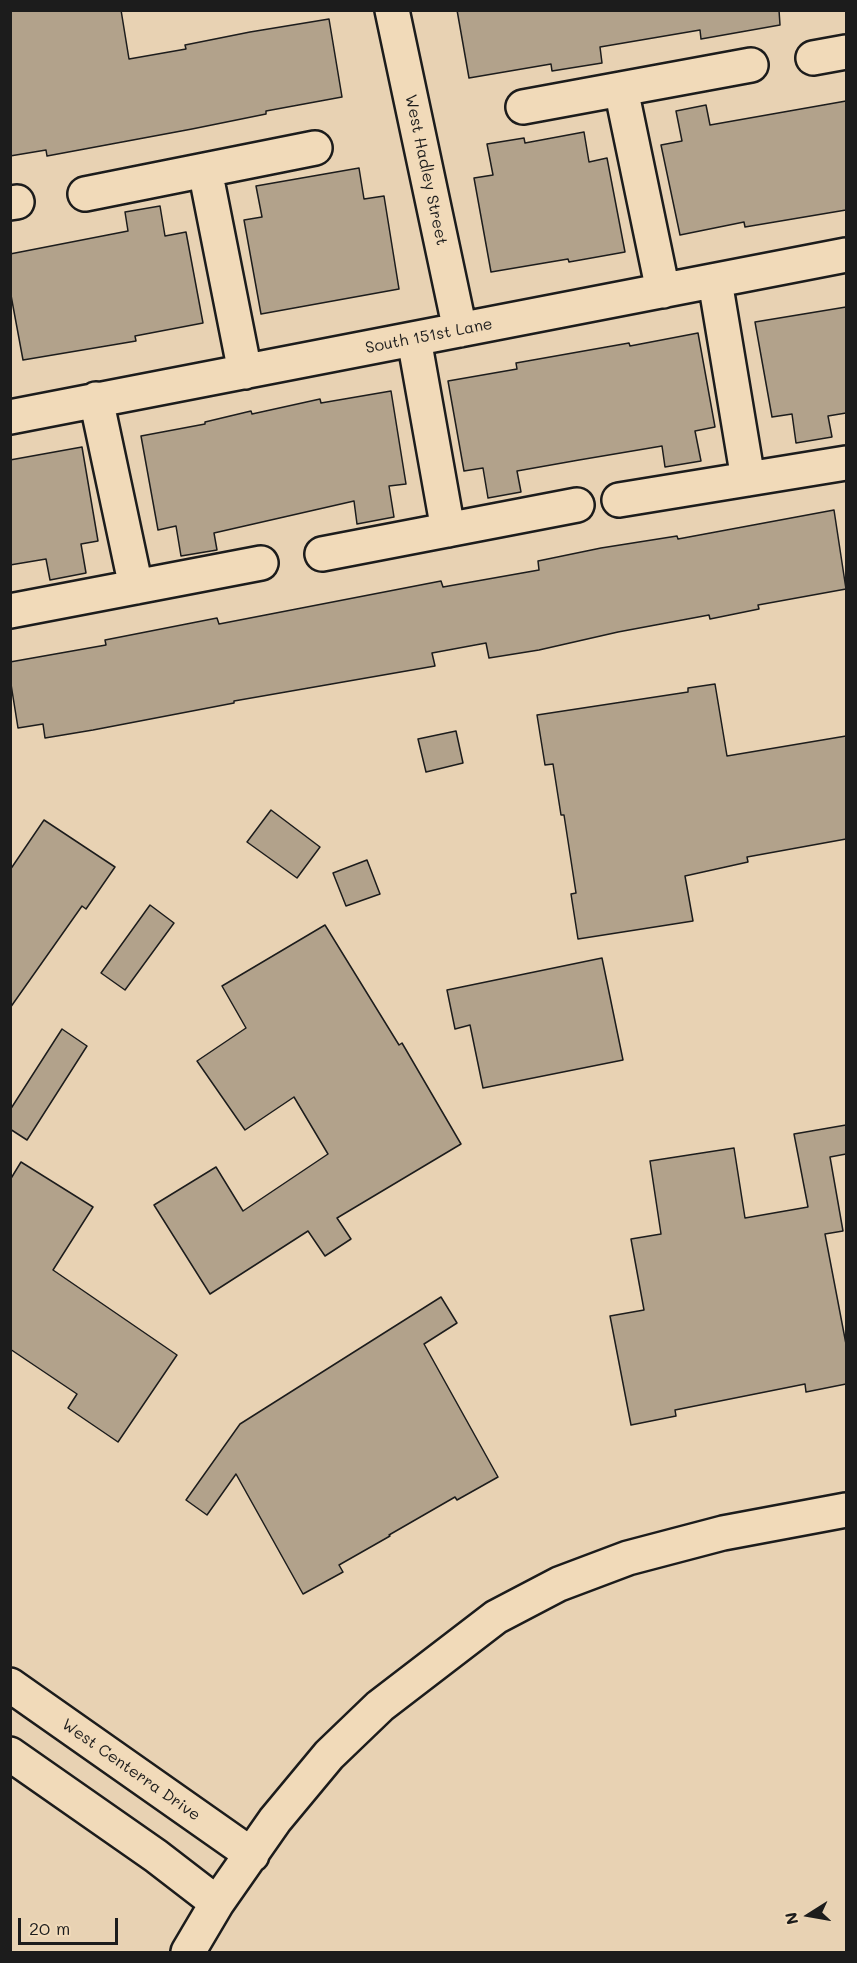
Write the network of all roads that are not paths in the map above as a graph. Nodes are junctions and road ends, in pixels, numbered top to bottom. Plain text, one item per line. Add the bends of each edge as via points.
1 (392, 10) edge
2 (846, 52) edge
3 (813, 58) dead end
4 (751, 64) dead end
5 (621, 89) junction
6 (523, 107) dead end
7 (315, 148) dead end
8 (205, 170) junction
9 (86, 194) dead end
10 (846, 255) edge
11 (715, 281) junction
12 (663, 291) junction
13 (460, 330) junction
14 (414, 339) junction
15 (244, 372) junction
16 (96, 399) junction
17 (10, 417) edge
18 (846, 463) edge
19 (748, 479) junction
20 (619, 500) dead end
21 (577, 505) dead end
22 (448, 530) junction
23 (322, 554) dead end
24 (261, 563) dead end
25 (136, 587) junction
26 (10, 610) edge
27 (846, 1510) edge
28 (10, 1685) edge
29 (10, 1754) edge
30 (252, 1855) junction
31 (217, 1904) junction
32 (188, 1953) edge

1 - 13 street, West Hadley Street
2 - 3 street
4 - 5 street
5 - 6 street
5 - 12 street
7 - 8 street
8 - 9 street
8 - 15 street
10 - 11 street, South 151st Lane
11 - 12 street, South 151st Lane
11 - 19 street
12 - 13 street, South 151st Lane
13 - 14 street, South 151st Lane
14 - 15 street, South 151st Lane
14 - 22 street
15 - 16 street, South 151st Lane
16 - 17 street, South 151st Lane
16 - 25 street
18 - 19 street
19 - 20 street
21 - 22 street
22 - 23 street
24 - 25 street
25 - 26 street
27 - 30 street via 723,1533 628,1558 559,1584 496,1617 380,1706 329,1755 275,1820
28 - 30 street, West Centerra Drive
29 - 31 street via 156,1856
30 - 31 street
31 - 32 street

